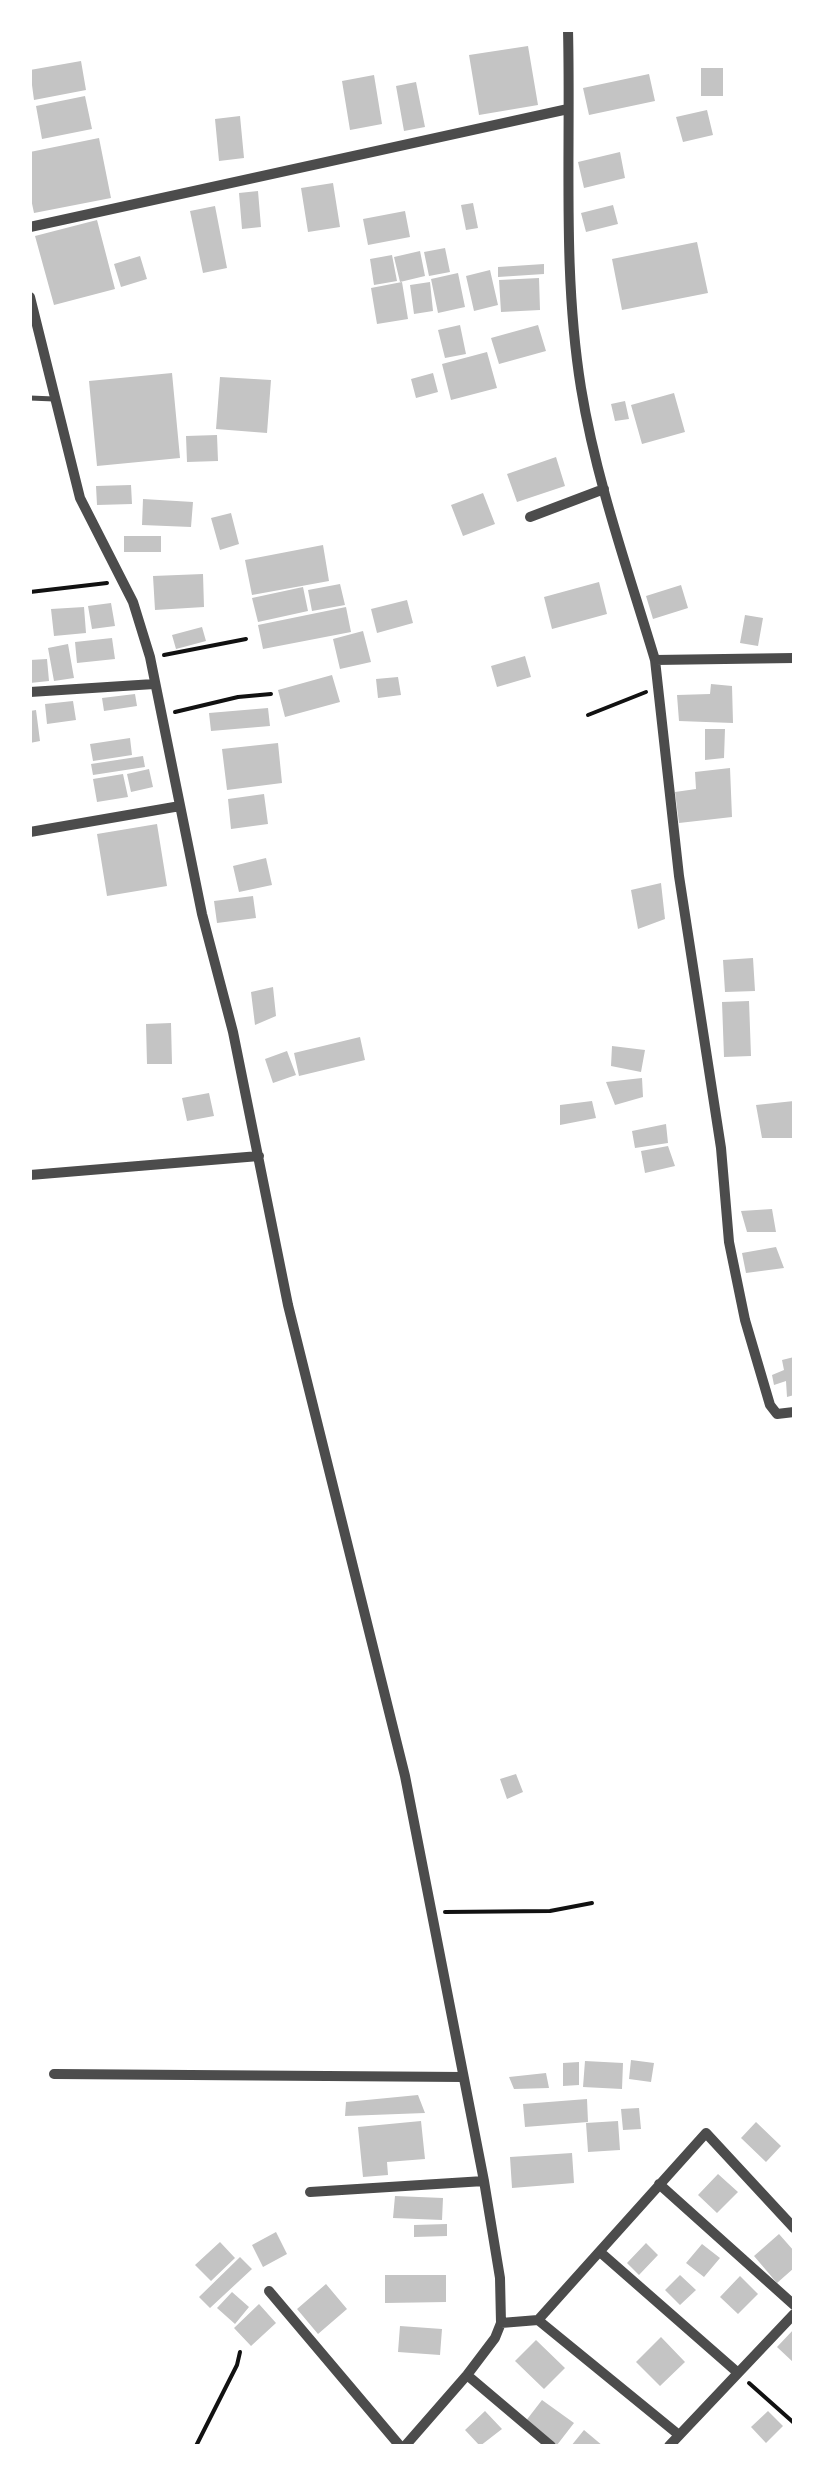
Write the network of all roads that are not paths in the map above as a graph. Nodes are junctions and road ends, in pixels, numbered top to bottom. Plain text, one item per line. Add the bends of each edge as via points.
1 (568, 30) edge
2 (568, 109) junction
3 (30, 227) edge
4 (30, 297) edge
5 (30, 398) edge
6 (54, 399) junction
7 (604, 488) junction
8 (530, 517) dead end
9 (794, 658) edge
10 (655, 660) junction
11 (154, 684) junction
12 (30, 692) edge
13 (180, 806) junction
14 (30, 832) edge
15 (258, 1156) junction
16 (30, 1175) edge
17 (794, 1412) edge
18 (54, 2074) dead end
19 (462, 2077) junction
20 (484, 2181) junction
21 (659, 2184) junction
22 (310, 2192) dead end
23 (794, 2228) edge
24 (600, 2252) junction
25 (269, 2291) dead end
26 (794, 2305) edge
27 (794, 2314) edge
28 (538, 2320) junction
29 (501, 2322) junction
30 (736, 2372) junction
31 (467, 2375) junction
32 (679, 2435) junction
33 (403, 2446) edge
34 (550, 2446) edge
35 (669, 2446) edge

1 - 2 street
2 - 3 street
2 - 7 street via 573,316
4 - 6 street
5 - 6 lane
6 - 11 street via 80,498 133,602
7 - 8 street
7 - 10 street
9 - 10 street
10 - 17 street via 730,1242 770,1404 777,1414
11 - 12 street
11 - 13 street
13 - 14 street
13 - 15 street
15 - 16 street
15 - 19 street via 288,1305 405,1776
18 - 19 street
19 - 20 street
20 - 22 street
20 - 29 street
21 - 23 street via 706,2133
21 - 24 street
21 - 26 street
24 - 28 street
24 - 30 street
25 - 33 street
27 - 30 street
28 - 29 street
28 - 32 street
29 - 31 street
30 - 32 street
31 - 33 street
31 - 34 street
32 - 35 street

